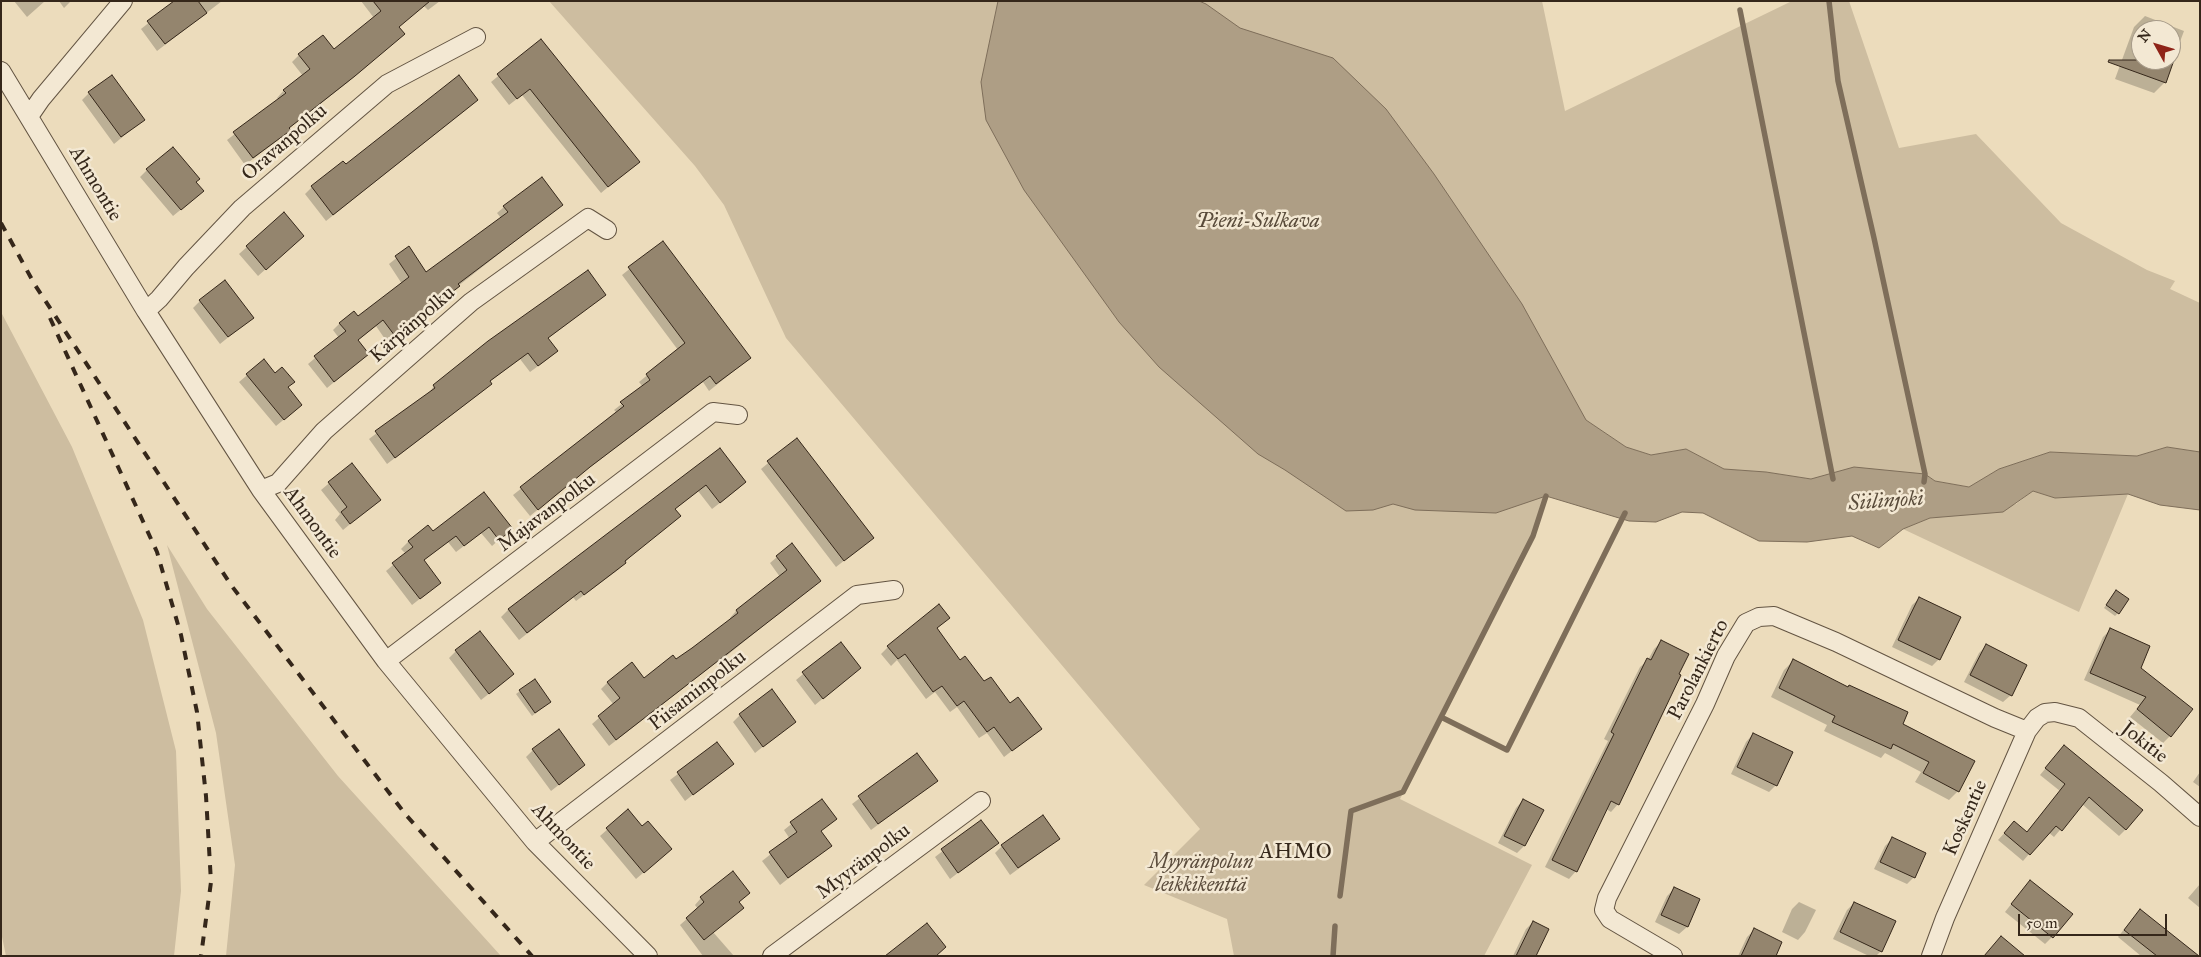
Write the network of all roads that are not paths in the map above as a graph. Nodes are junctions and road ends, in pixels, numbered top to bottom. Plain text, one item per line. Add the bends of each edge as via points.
1 (123, 1) edge
2 (476, 38) dead end
3 (1, 71) edge
4 (30, 115) junction
5 (607, 230) dead end
6 (146, 311) junction
7 (738, 415) dead end
8 (261, 490) junction
9 (894, 590) dead end
10 (386, 661) junction
11 (2055, 712) joint
12 (2027, 731) junction
13 (980, 801) dead end
14 (2200, 817) edge
15 (535, 842) junction
16 (648, 956) edge
17 (772, 956) edge
18 (1673, 956) edge
19 (1931, 956) edge

1 - 4 street
2 - 6 street, Oravanpolku via 387,84 242,208
3 - 4 street, Ahmontie
4 - 6 street, Ahmontie
5 - 8 street, Kärpänpolku via 588,218 471,302 324,431 278,483
6 - 8 street, Ahmontie
7 - 10 street, Majavanpolku via 713,412
8 - 10 street, Ahmontie
9 - 15 street, Piisaminpolku via 857,596
10 - 15 street, Ahmontie
11 - 12 street, Koskentie via 2037,718
11 - 14 street, Jokitie via 2079,718
12 - 18 street, Parolankierto via 1774,616 1759,617 1746,623 1726,656 1604,910 1610,919
12 - 19 street, Koskentie
13 - 17 street, Myyränpolku
15 - 16 street, Ahmontie

